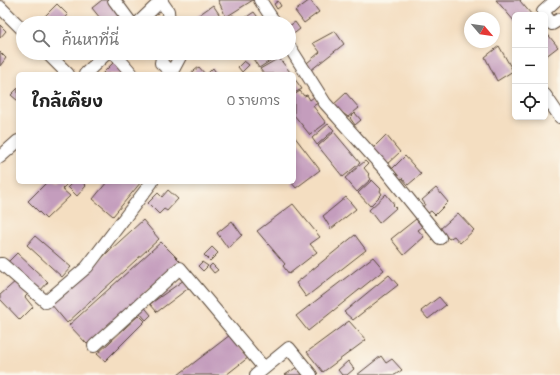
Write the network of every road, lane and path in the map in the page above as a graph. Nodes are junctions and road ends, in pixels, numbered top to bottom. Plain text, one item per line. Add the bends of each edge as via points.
1 (114, 0) edge
2 (260, 0) edge
3 (556, 0) edge
4 (162, 1) edge
5 (0, 7) edge
6 (126, 16) edge
7 (146, 16) edge
8 (168, 16) edge
9 (270, 16) edge
10 (560, 19) edge
11 (16, 23) edge
12 (296, 57) edge
13 (53, 60) edge
14 (100, 60) edge
15 (120, 60) edge
16 (161, 60) edge
17 (178, 60) edge
18 (66, 72) edge
19 (88, 72) edge
20 (130, 72) edge
21 (548, 99) edge
22 (560, 117) edge
23 (12, 143) edge
24 (0, 157) edge
25 (150, 184) edge
26 (440, 238) dead end
27 (0, 264) edge
28 (94, 346) dead end
29 (260, 372) edge
30 (311, 375) edge

1 - 6 street
2 - 9 street
3 - 10 street via 543,12 552,24
4 - 7 street
4 - 8 street
5 - 11 street
12 - 26 street via 325,103 386,171
13 - 18 street
14 - 19 street
15 - 20 street
16 - 17 street via 160,63 169,70 174,68
21 - 22 street
23 - 24 street
25 - 27 street via 86,267 46,302
28 - 29 street via 180,268
29 - 30 street via 289,348

